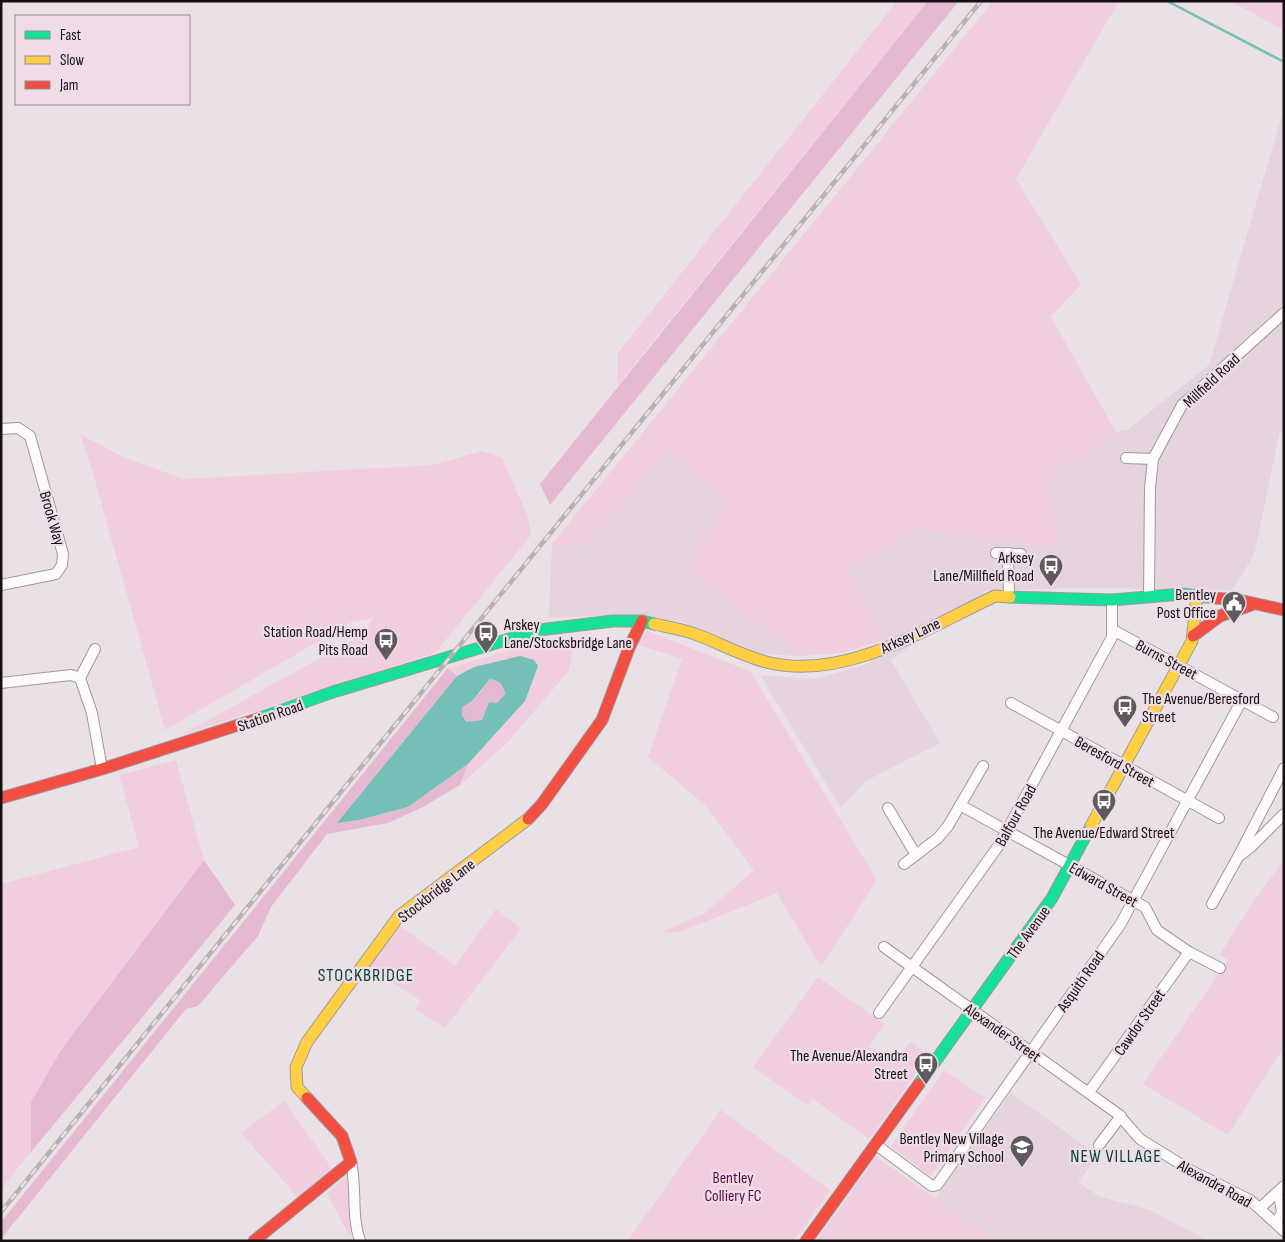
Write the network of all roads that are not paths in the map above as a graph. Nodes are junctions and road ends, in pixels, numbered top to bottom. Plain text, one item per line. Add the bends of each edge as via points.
1 (1284, 314) edge
2 (1, 429) edge
3 (1126, 458) dead end
4 (1154, 459) junction
5 (996, 552) dead end
6 (1008, 553) junction
7 (1021, 554) dead end
8 (1, 585) edge
9 (1197, 595) junction
10 (1009, 596) junction
11 (1149, 597) junction
12 (1112, 600) junction
13 (1257, 604) junction
14 (1284, 610) edge
15 (642, 621) junction
16 (539, 630) joint
17 (1113, 630) junction
18 (1193, 636) junction
19 (95, 649) dead end
20 (1178, 665) junction
21 (80, 678) junction
22 (1, 683) edge
23 (1242, 700) junction
24 (1011, 703) dead end
25 (1273, 717) dead end
26 (1061, 731) junction
27 (1124, 765) junction
28 (983, 766) dead end
29 (102, 770) junction
30 (1283, 774) edge
31 (1, 798) edge
32 (1188, 800) junction
33 (960, 805) junction
34 (888, 808) dead end
35 (1284, 814) edge
36 (1219, 818) dead end
37 (1006, 831) junction
38 (916, 855) junction
39 (1238, 857) junction
40 (904, 864) dead end
41 (1070, 866) junction
42 (1134, 900) junction
43 (1212, 904) dead end
44 (884, 947) dead end
45 (1189, 952) junction
46 (912, 966) junction
47 (1220, 968) dead end
48 (971, 1010) junction
49 (879, 1014) dead end
50 (1031, 1051) junction
51 (1089, 1092) junction
52 (1121, 1117) junction
53 (875, 1144) junction
54 (1099, 1145) dead end
55 (351, 1162) junction
56 (1284, 1186) edge
57 (1276, 1195) junction
58 (1260, 1208) junction
59 (1283, 1212) edge
60 (1276, 1224) junction
61 (1284, 1232) edge
62 (254, 1241) edge
63 (360, 1241) edge
64 (806, 1241) edge

1 - 4 street, Millfield Road via 1182,405
2 - 8 street, Brook Way via 18,428 30,436 63,554 62,565 56,574
3 - 4 street
4 - 11 street, Millfield Road via 1150,488
5 - 6 street
6 - 7 street
6 - 10 street
9 - 11 street, Arksey Lane
9 - 13 street, Arksey Lane
9 - 18 street, The Avenue
10 - 12 street, Arksey Lane
10 - 15 street, Arksey Lane via 985,599 880,650 855,659 815,666 771,663 693,632
11 - 12 street, Arksey Lane
12 - 17 street, Balfour Road
13 - 14 street, Arksey Lane
13 - 18 street via 1225,612
15 - 16 street, Arksey Lane via 613,621
15 - 55 street, Stockbridge Lane via 602,720 542,804 523,824 399,916 307,1042 296,1067 295,1082 342,1136
16 - 29 street, Station Road via 333,692
17 - 20 street, Burns Street
17 - 26 street, Balfour Road
18 - 20 street, The Avenue
19 - 21 street
20 - 23 street, Burns Street
20 - 27 street, The Avenue
21 - 22 street via 71,675
21 - 29 street via 92,713
23 - 25 street, Burns Street
23 - 32 street, Asquith Road
24 - 26 street, Beresford Street
26 - 27 street, Beresford Street
26 - 37 street, Balfour Road
27 - 32 street, Beresford Street
27 - 41 street, The Avenue
28 - 33 street
29 - 31 street, Station Road
30 - 39 street
32 - 36 street, Beresford Street
32 - 42 street, Asquith Road
33 - 37 street, Edward Street
33 - 38 street via 938,838
34 - 38 street
35 - 39 street
37 - 41 street, Edward Street
37 - 46 street, Balfour Road
38 - 40 street
39 - 43 street
41 - 42 street, Edward Street
41 - 48 street, The Avenue via 1052,898
42 - 45 street, Edward Street via 1145,907 1157,930
42 - 50 street, Asquith Road via 1120,925
44 - 46 street, Alexander Street
45 - 47 street, Edward Street
45 - 51 street, Cawdor Street
46 - 48 street, Alexander Street
46 - 49 street, Balfour Road
48 - 50 street, Alexander Street
48 - 53 street, The Avenue
50 - 51 street, Alexander Street
50 - 53 street, Asquith Road via 937,1185 932,1186
51 - 52 street, Alexander Street
52 - 54 street
52 - 58 street, Alexandra Road via 1140,1140
53 - 64 street, The Avenue
55 - 62 street
55 - 63 street via 356,1187 355,1226
56 - 57 street
57 - 58 street
57 - 59 street
58 - 60 street, Alexandra Road
59 - 60 street
60 - 61 street, Alexandra Road

